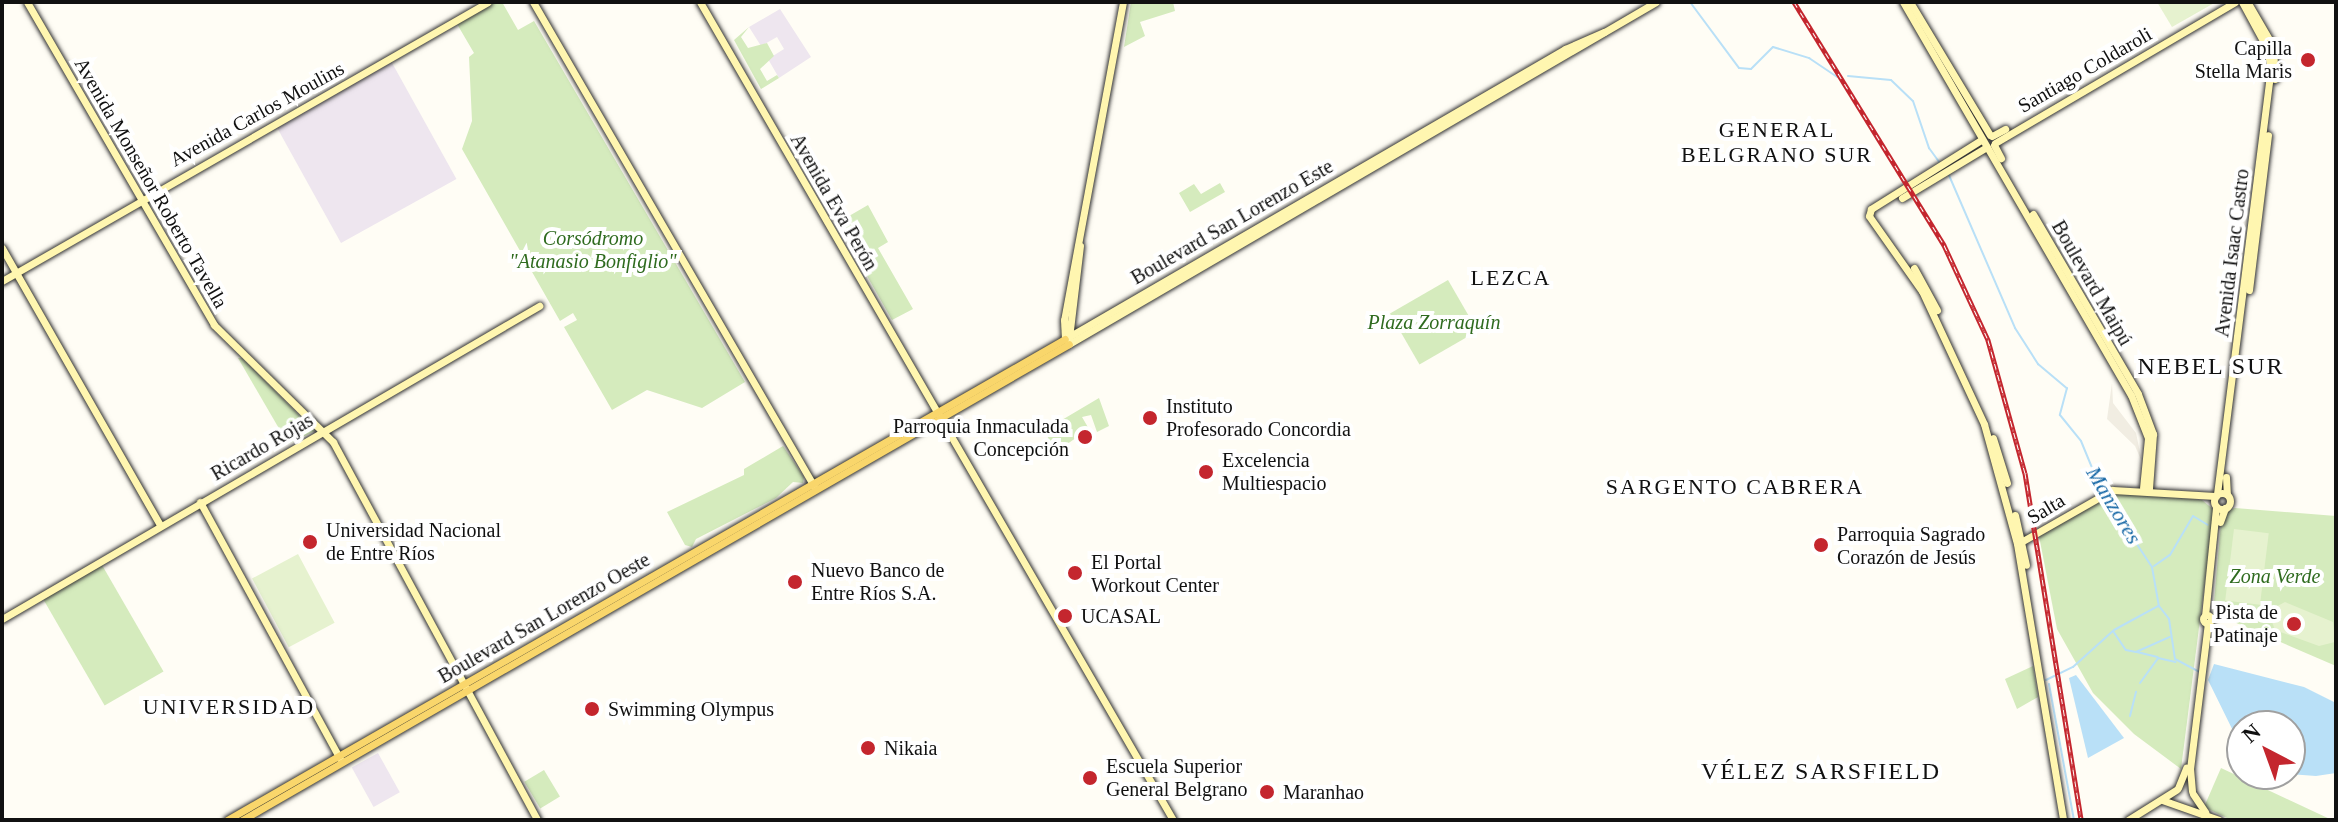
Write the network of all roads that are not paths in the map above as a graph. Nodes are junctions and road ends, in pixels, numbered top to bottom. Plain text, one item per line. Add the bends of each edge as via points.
1 (27, 2) edge
2 (488, 2) edge
3 (533, 2) edge
4 (700, 2) edge
5 (1123, 2) edge
6 (1656, 2) edge
7 (1903, 2) edge
8 (1910, 2) edge
9 (2225, 2) edge
10 (2235, 2) edge
11 (2244, 2) edge
12 (2274, 63) junction
13 (1989, 142) junction
14 (142, 198) junction
15 (2, 248) edge
16 (16, 272) junction
17 (2, 281) edge
18 (539, 306) dead end
19 (1067, 339) junction
20 (939, 414) junction
21 (324, 430) junction
22 (880, 448) joint
23 (813, 485) junction
24 (2146, 488) junction
25 (2227, 494) junction
26 (2216, 500) junction
27 (200, 502) junction
28 (2225, 508) junction
29 (160, 525) junction
30 (2020, 543) junction
31 (2, 619) edge
32 (2207, 619) junction
33 (465, 686) junction
34 (2197, 698) junction
35 (340, 759) junction
36 (2177, 789) junction
37 (2193, 792) junction
38 (2162, 800) junction
39 (2181, 803) junction
40 (2206, 814) junction
41 (227, 820) edge
42 (242, 820) edge
43 (537, 820) edge
44 (1173, 820) edge
45 (2065, 820) edge
46 (2128, 820) edge
47 (2219, 820) edge

1 - 14 main road, Avenida Monseñor Roberto Tavella
2 - 14 main road, Avenida Carlos Moulins
3 - 23 main road
4 - 20 main road, Avenida Eva Perón
5 - 19 main road via 1064,320
6 - 19 main road, Boulevard San Lorenzo Este
7 - 13 main road, Boulevard Maipú
8 - 13 main road, Boulevard Maipú
9 - 13 main road, Santiago Coldaroli
10 - 13 main road, Santiago Coldaroli
11 - 12 main road
12 - 25 main road, Avenida Isaac Castro
12 - 26 main road, Avenida Isaac Castro
13 - 24 main road, Boulevard Maipú via 2136,404 2148,438
13 - 30 main road, Santiago Coldaroli via 1871,213 1906,264 1961,369 1984,424
14 - 16 main road, Avenida Carlos Moulins
14 - 21 main road, Avenida Monseñor Roberto Tavella via 214,325
15 - 16 main road
16 - 17 main road, Avenida Carlos Moulins
16 - 29 main road
18 - 21 main road, Ricardo Rojas
19 - 20 main road, Boulevard San Lorenzo Este
20 - 22 main road, Boulevard San Lorenzo Este
20 - 44 main road, Avenida Eva Perón
21 - 27 main road, Ricardo Rojas
21 - 33 main road, Avenida Monseñor Roberto Tavella
22 - 23 main road, Boulevard San Lorenzo Oeste
23 - 33 main road, Boulevard San Lorenzo Oeste
24 - 26 main road
24 - 30 main road, Salta via 2112,490
25 - 26 main road
25 - 28 main road, Avenida Isaac Castro via 2230,502
26 - 28 main road
26 - 32 main road, Avenida Isaac Castro
27 - 29 main road, Ricardo Rojas
27 - 35 main road
28 - 32 main road, Avenida Isaac Castro
29 - 31 main road, Ricardo Rojas
30 - 45 main road
32 - 34 main road, Avenida Isaac Castro
33 - 35 main road, Boulevard San Lorenzo Oeste
33 - 43 main road, Avenida Monseñor Roberto Tavella
34 - 36 main road, Avenida Isaac Castro via 2185,773
34 - 37 main road, Avenida Isaac Castro
35 - 41 main road, Boulevard San Lorenzo Oeste
35 - 42 main road, Boulevard San Lorenzo Oeste
36 - 37 main road
36 - 38 main road
36 - 39 main road
37 - 39 main road
37 - 40 main road
38 - 39 main road
38 - 46 main road
39 - 40 main road
40 - 47 main road

